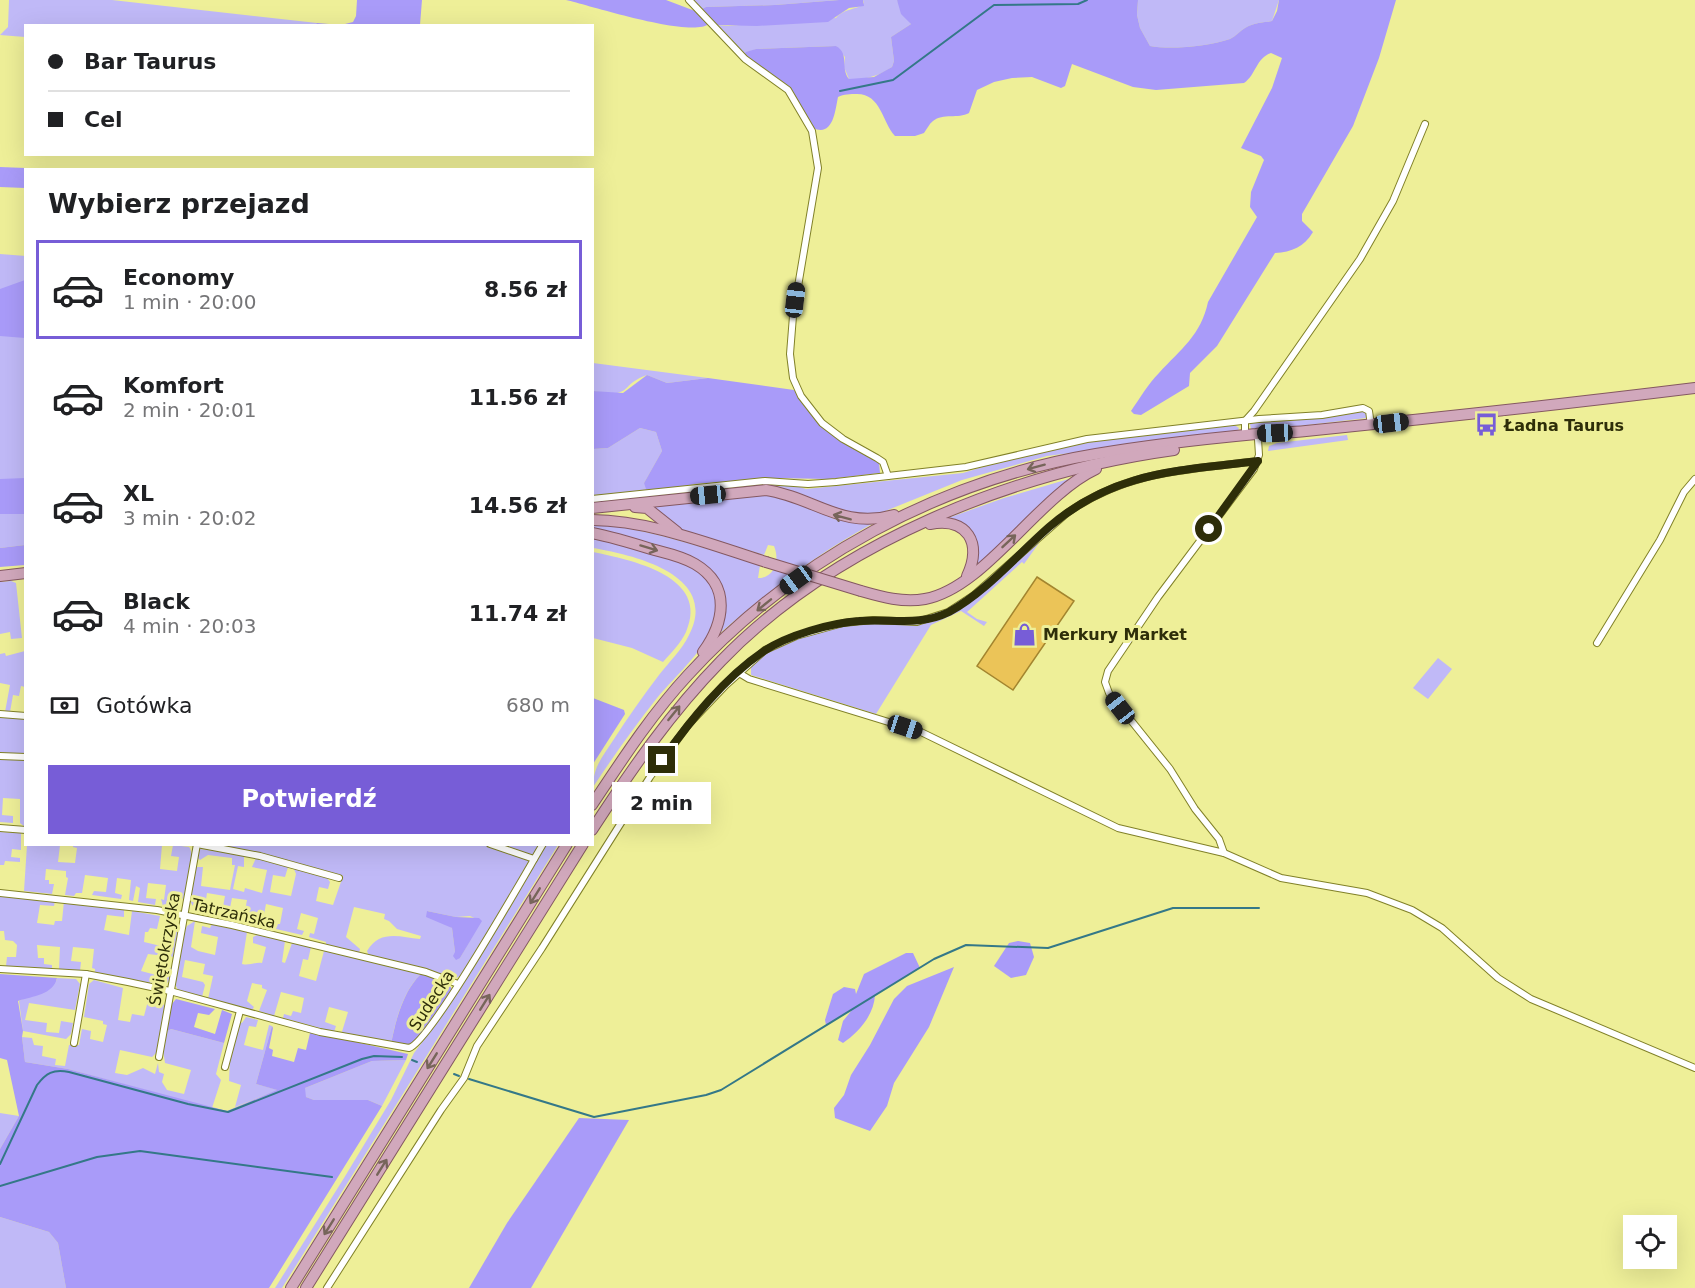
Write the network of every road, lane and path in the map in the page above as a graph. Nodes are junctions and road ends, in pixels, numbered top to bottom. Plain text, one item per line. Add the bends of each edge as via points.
1 (689, 0) edge
2 (1425, 124) dead end
3 (1695, 388) edge
4 (1245, 421) junction
5 (1371, 425) junction
6 (1293, 433) junction
7 (1245, 435) junction
8 (1258, 439) junction
9 (1112, 461) junction
10 (1258, 461) junction
11 (888, 476) junction
12 (1695, 479) edge
13 (594, 499) edge
14 (614, 506) junction
15 (594, 508) edge
16 (920, 508) junction
17 (594, 520) edge
18 (907, 531) junction
19 (594, 534) edge
20 (681, 535) junction
21 (24, 573) edge
22 (0, 576) edge
23 (965, 579) junction
24 (1597, 643) dead end
25 (739, 673) junction
26 (688, 675) junction
27 (0, 714) edge
28 (24, 716) edge
29 (0, 756) edge
30 (24, 757) edge
31 (594, 802) edge
32 (594, 827) edge
33 (0, 828) edge
34 (24, 830) edge
35 (197, 846) edge
36 (208, 846) edge
37 (496, 846) edge
38 (542, 846) edge
39 (566, 846) edge
40 (582, 846) edge
41 (1224, 853) junction
42 (534, 859) junction
43 (339, 878) dead end
44 (0, 893) edge
45 (184, 915) junction
46 (0, 969) edge
47 (86, 974) junction
48 (458, 984) junction
49 (170, 991) junction
50 (240, 1011) junction
51 (74, 1043) dead end
52 (159, 1057) dead end
53 (225, 1067) dead end
54 (1695, 1068) edge
55 (291, 1288) edge
56 (306, 1288) edge
57 (327, 1288) edge

1 - 11 street via 744,59 788,90 812,131 818,168 793,315 793,378 801,396 822,423 883,462
2 - 4 street via 1393,201 1360,259
3 - 5 main road
4 - 5 street via 1363,408 1369,411
4 - 7 street
4 - 11 street via 1088,439 979,464
5 - 6 main road
6 - 7 main road
6 - 8 main road
7 -> 16 main road via 1129,449 1044,465 975,485
8 - 9 main road
8 - 10 street
9 - 18 main road via 1005,490
23 -> 9 main road via 1068,486
10 - 25 street via 1168,472 1119,484 1066,513 948,612 917,622 843,623 796,636 765,650
10 - 41 street via 1158,597 1105,681 1109,693 1219,839
11 - 13 street via 808,484 765,481
12 - 24 street
14 - 15 main road
16 -> 14 main road via 863,520 833,514 793,496 766,490
14 - 20 main road via 647,508
16 -> 26 main road via 812,568 760,607
17 - 20 main road
18 - 23 main road via 944,522 960,526 971,539 974,553
32 -> 18 main road via 660,731 722,659 804,591
19 -> 26 main road via 679,557 713,581 722,614 717,631
20 - 23 main road, bridge via 892,599 933,597
21 - 22 main road
25 - 41 street via 749,680 921,732 1118,828
25 - 57 street via 689,724 650,777 477,1046 457,1089
26 - 31 main road via 649,721
27 - 28 street
29 - 30 street
33 - 34 street
35 - 45 street, Świętokrzyska
36 - 43 street
37 - 42 street
38 - 42 street, Sudecka
39 -> 55 main road
56 -> 40 main road
41 - 54 street via 1281,878 1367,893 1412,910 1442,928 1498,978 1531,999
42 - 48 street, Sudecka
44 - 45 street, Tatrzańska
45 - 48 street, Tatrzańska via 426,972
45 - 49 street, Świętokrzyska
46 - 47 street, Sudecka
47 - 49 street, Sudecka
47 - 51 street
48 - 50 street, Sudecka via 425,1035 409,1048 351,1039
49 - 50 street, Sudecka
49 - 52 street, Świętokrzyska
50 - 53 street

